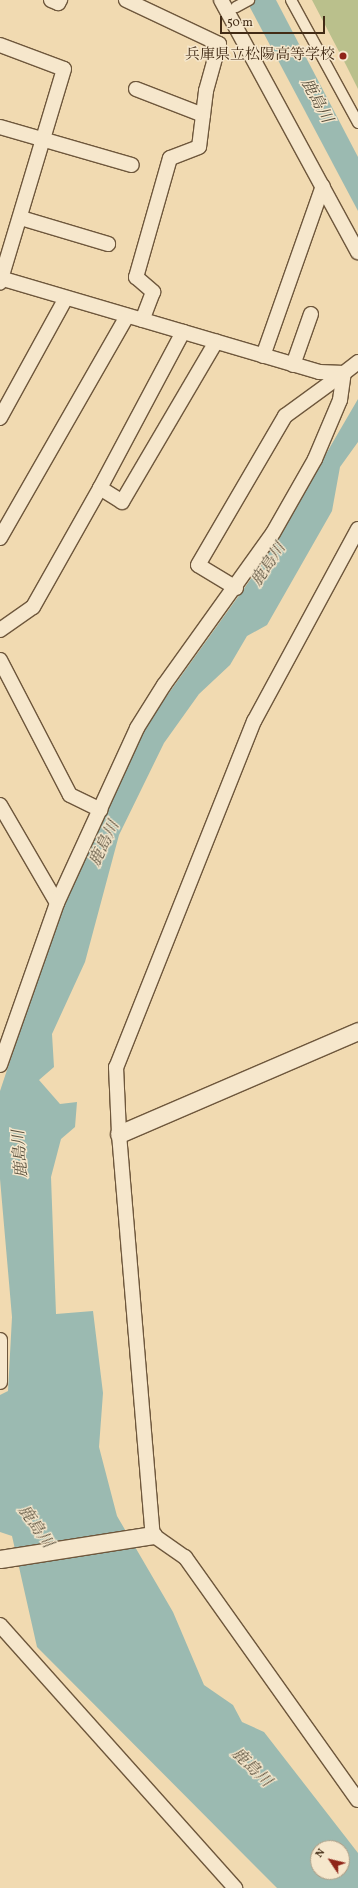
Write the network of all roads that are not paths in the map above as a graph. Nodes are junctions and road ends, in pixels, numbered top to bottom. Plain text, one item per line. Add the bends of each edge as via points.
1 (51, 0) edge
2 (60, 0) edge
3 (126, 0) edge
4 (221, 0) edge
5 (249, 0) edge
6 (291, 0) edge
7 (236, 6) dead end
8 (240, 37) junction
9 (219, 44) junction
10 (0, 45) edge
11 (136, 89) dead end
12 (203, 115) junction
13 (358, 123) edge
14 (0, 127) edge
15 (44, 139) junction
16 (132, 165) dead end
17 (323, 186) junction
18 (21, 218) junction
19 (108, 244) dead end
20 (358, 252) edge
21 (1, 280) edge
22 (66, 298) junction
23 (311, 314) dead end
24 (127, 316) junction
25 (142, 320) junction
26 (183, 332) junction
27 (216, 342) junction
28 (263, 356) junction
29 (358, 362) edge
30 (293, 365) junction
31 (344, 373) junction
32 (0, 418) edge
33 (100, 488) junction
34 (358, 529) edge
35 (0, 538) edge
36 (236, 588) junction
37 (0, 630) edge
38 (0, 660) edge
39 (0, 805) edge
40 (101, 810) junction
41 (57, 904) junction
42 (358, 1031) edge
43 (0, 1065) edge
44 (119, 1134) junction
45 (0, 1340) edge
46 (0, 1382) edge
47 (153, 1534) junction
48 (2, 1558) edge
49 (0, 1625) edge
50 (358, 1800) edge
51 (235, 1888) edge

1 - 2 street via 58,3
3 - 9 street
4 - 8 street
5 - 7 street
6 - 13 street
8 - 9 street
8 - 17 street
9 - 12 street via 206,91
10 - 15 street via 64,69
11 - 12 street
12 - 25 street via 199,147 170,158 136,277 153,292
14 - 15 street
15 - 16 street
15 - 18 street
17 - 20 street
17 - 28 street
18 - 19 street
18 - 21 street
21 - 22 street
22 - 24 street
22 - 32 street via 7,393
23 - 30 street
24 - 25 street
24 - 35 street
25 - 26 street
26 - 27 street
26 - 33 street
27 - 28 street
27 - 33 street via 122,502
28 - 30 street
29 - 31 street
30 - 31 street via 319,372
31 - 36 street via 340,400 315,459 273,533
31 - 36 street via 284,416 198,565
33 - 37 street via 33,607
34 - 44 street via 254,720 116,1068
36 - 40 street via 164,684 137,728
38 - 40 street via 70,795
39 - 41 street
40 - 41 street
41 - 43 street
42 - 44 street
44 - 47 street
45 - 46 street
47 - 48 street
47 - 50 street via 185,1557
49 - 51 street

